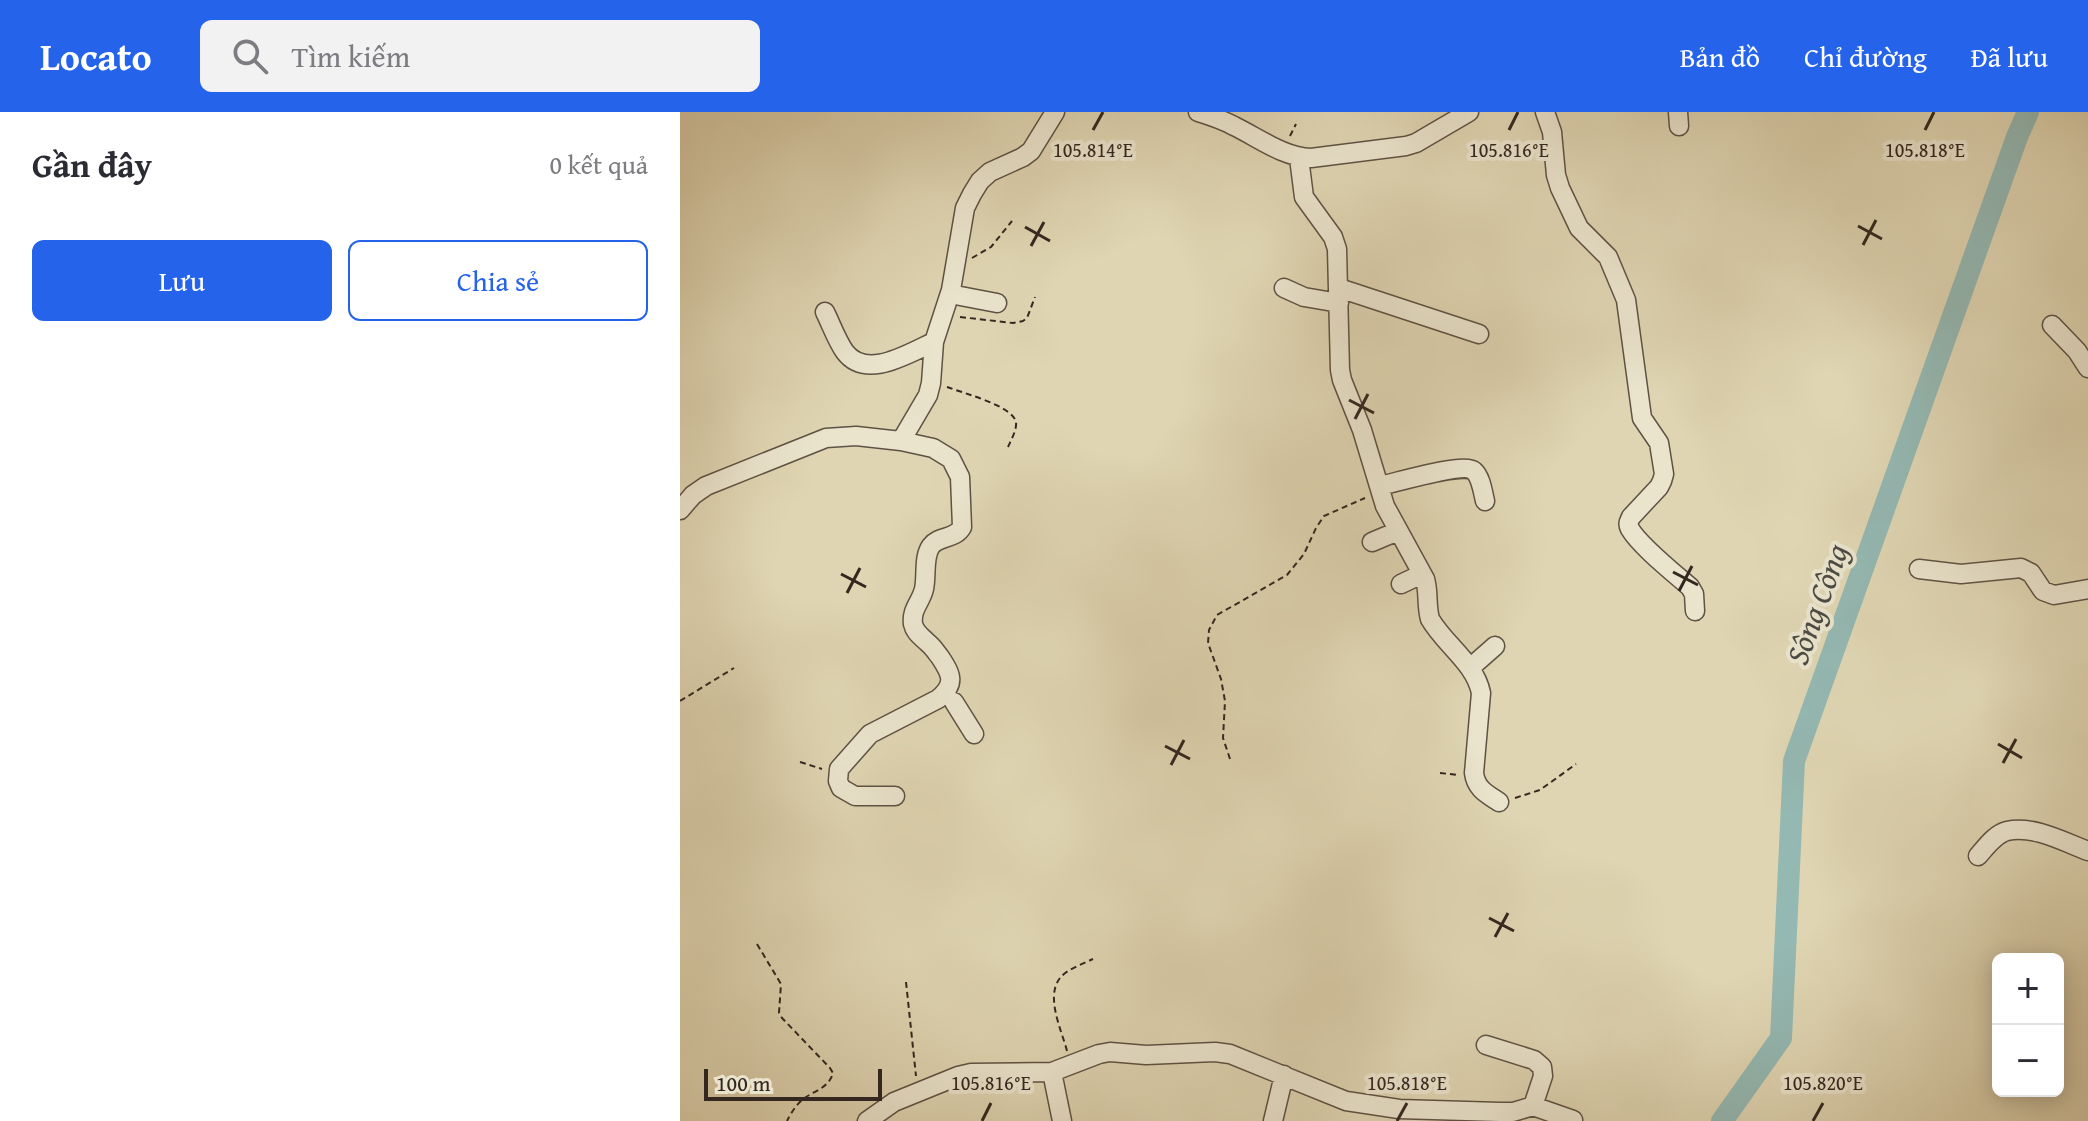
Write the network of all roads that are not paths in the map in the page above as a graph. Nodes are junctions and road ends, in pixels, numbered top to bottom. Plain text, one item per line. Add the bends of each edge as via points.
1 (1055, 112) edge
2 (1198, 112) edge
3 (1469, 112) edge
4 (1545, 112) edge
5 (1299, 158) junction
6 (1284, 288) dead end
7 (950, 294) junction
8 (1339, 296) junction
9 (997, 303) dead end
10 (825, 312) dead end
11 (2052, 325) dead end
12 (1479, 334) dead end
13 (934, 342) junction
14 (2088, 368) edge
15 (901, 441) junction
16 (1380, 489) junction
17 (1485, 501) dead end
18 (680, 510) edge
19 (1398, 531) junction
20 (1372, 542) dead end
21 (1919, 569) dead end
22 (1422, 574) junction
23 (1401, 584) dead end
24 (2088, 589) edge
25 (1695, 611) dead end
26 (1495, 646) dead end
27 (1470, 668) junction
28 (949, 696) junction
29 (974, 734) dead end
30 (895, 796) dead end
31 (1499, 802) road end
32 (2088, 851) edge
33 (1978, 856) dead end
34 (1486, 1045) dead end
35 (1052, 1072) junction
36 (1284, 1075) junction
37 (1533, 1106) junction
38 (1573, 1120) edge
39 (867, 1121) edge
40 (1062, 1121) edge
41 (1273, 1121) edge

1 - 7 street via 1031,151 990,172 972,194
2 - 5 street
3 - 5 street via 1406,146
4 - 25 street via 1560,188 1579,228 1608,257 1626,300 1642,418 1659,443 1662,481 1631,517 1630,529 1690,587
5 - 8 street via 1304,197 1337,249
6 - 8 street via 1304,297
7 - 9 street
7 - 13 street
8 - 12 street
8 - 16 street via 1342,380
10 - 13 street via 845,352 860,363 882,364
11 - 14 street
13 - 15 street via 928,395
15 - 18 street via 826,438 706,486
15 - 28 street via 943,453 960,477 962,527 931,547 913,615 917,633 948,670
16 - 17 street via 1469,468 1477,474
16 - 19 street
19 - 20 street
19 - 22 street
21 - 24 street via 1961,574 2021,568 2048,594
22 - 23 street
22 - 27 street via 1430,619
26 - 27 street
27 - 31 street via 1481,693 1475,783
28 - 29 street
28 - 30 street via 870,734 839,769 841,788 855,796
32 - 33 street via 2034,832 2006,831
34 - 37 street via 1542,1067
35 - 36 street via 1110,1052 1215,1052
35 - 39 street via 971,1073 894,1102
35 - 40 street
36 - 37 street via 1335,1098 1399,1109 1513,1112
36 - 41 street
37 - 38 street

